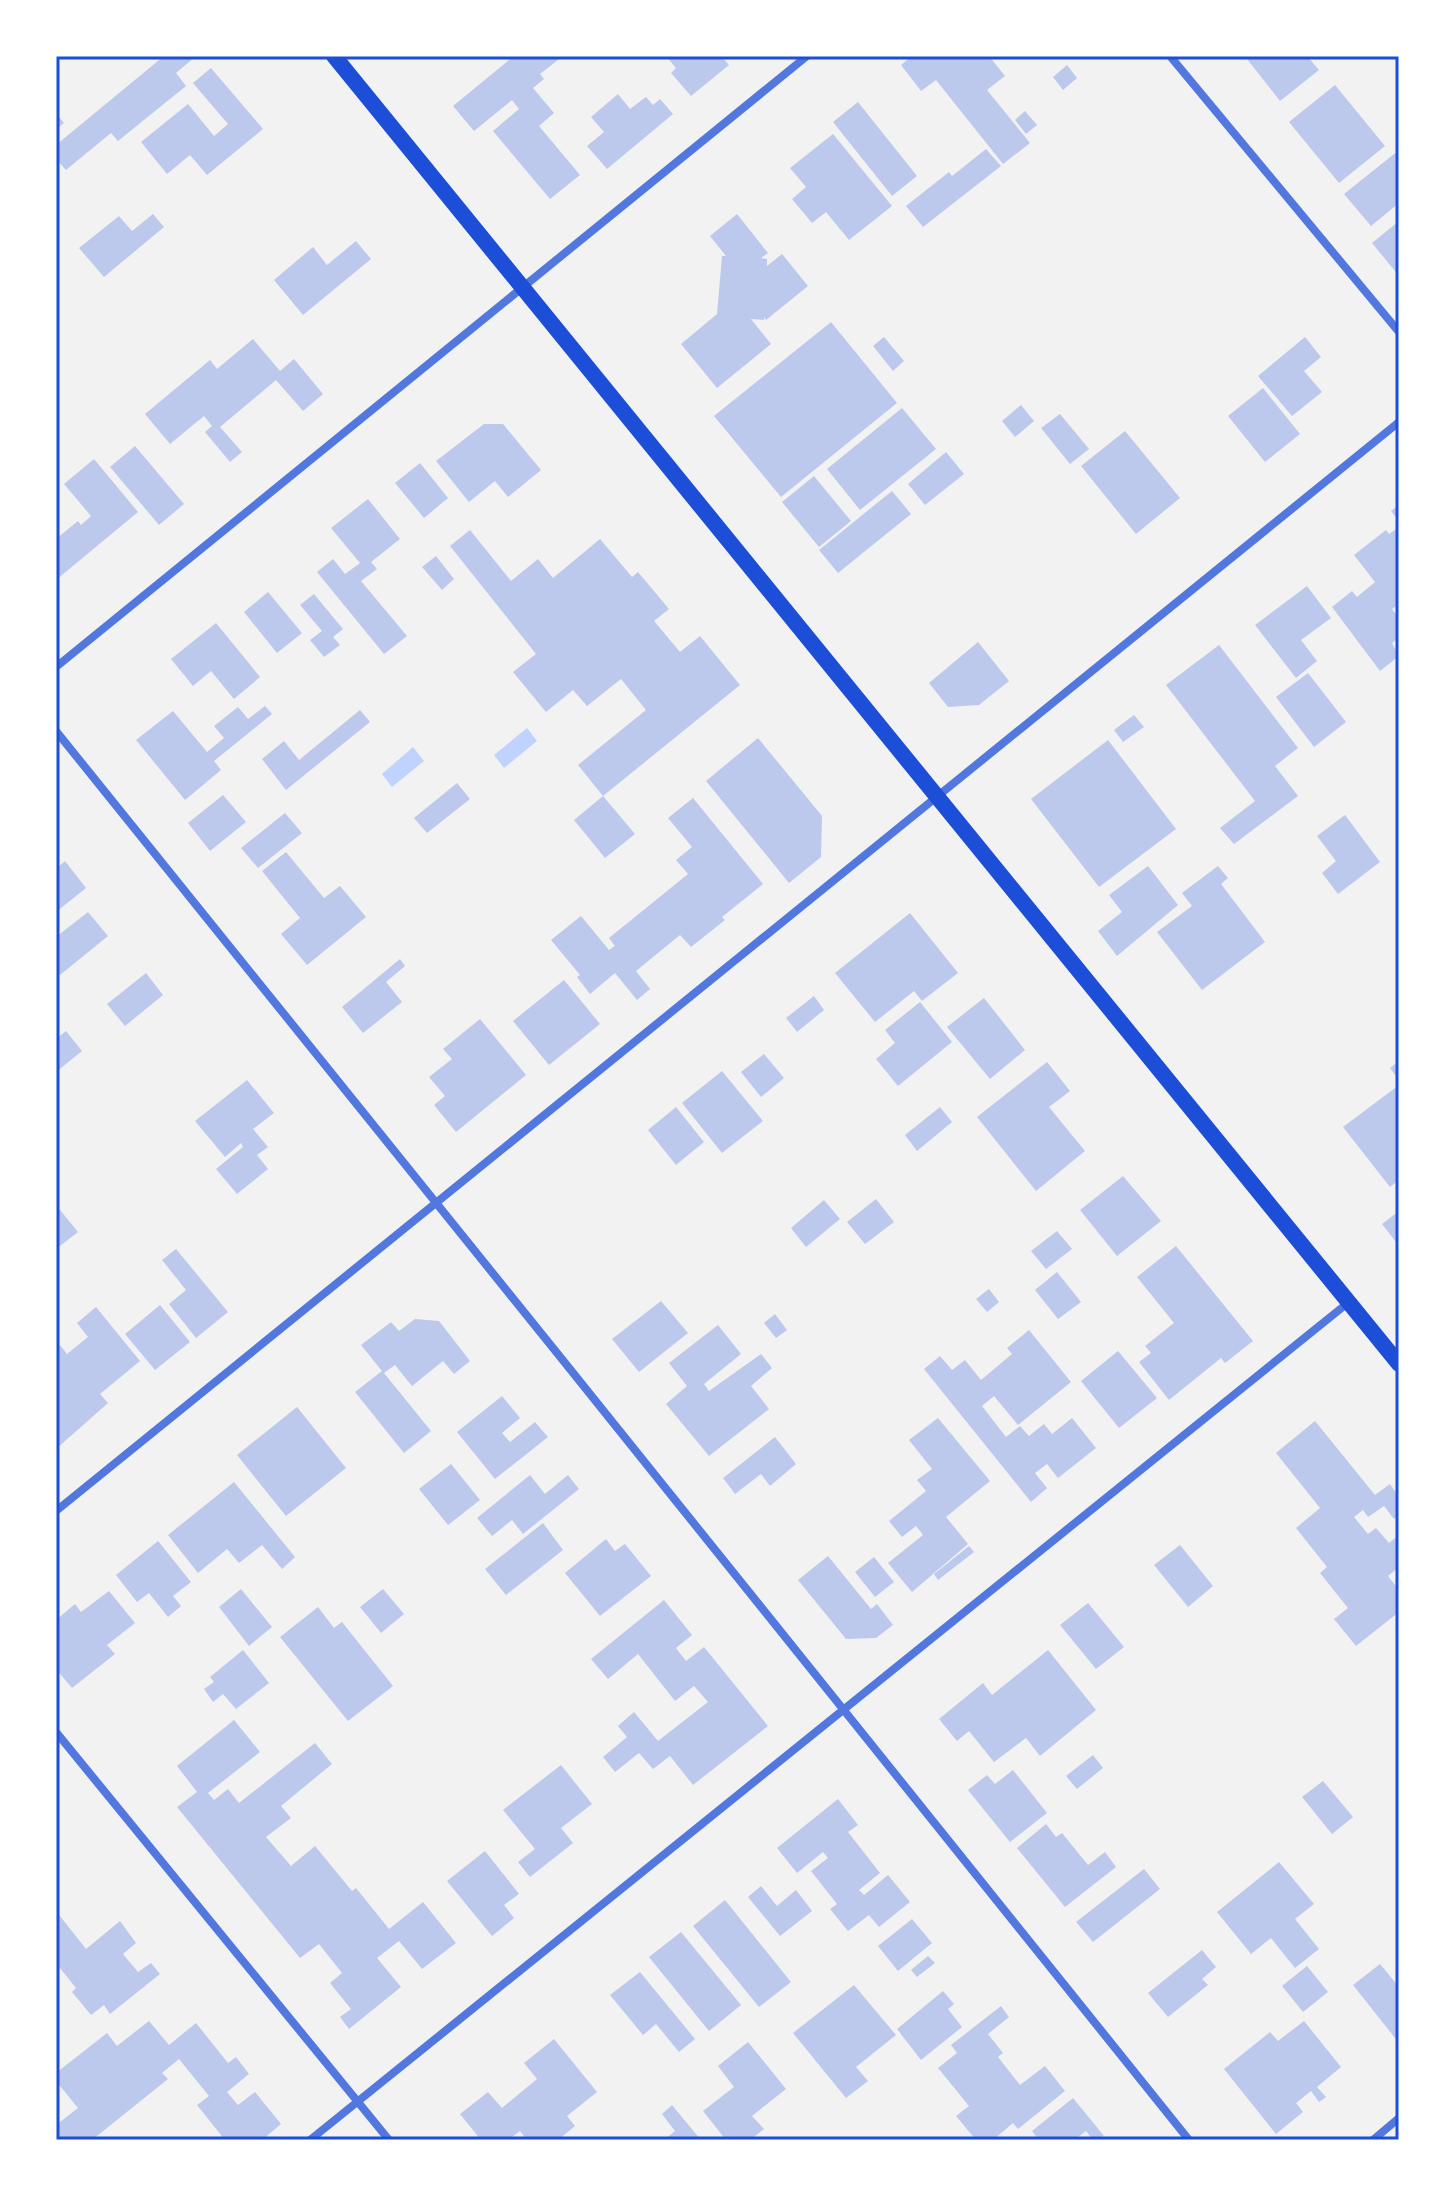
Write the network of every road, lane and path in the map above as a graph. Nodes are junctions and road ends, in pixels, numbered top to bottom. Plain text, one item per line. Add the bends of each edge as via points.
1 (334, 56) edge
2 (807, 56) edge
3 (1170, 56) edge
4 (522, 287) junction
5 (1399, 332) edge
6 (1399, 422) edge
7 (56, 667) edge
8 (56, 731) edge
9 (938, 797) junction
10 (439, 1203) junction
11 (1349, 1302) junction
12 (1396, 1354) edge
13 (56, 1511) edge
14 (842, 1711) junction
15 (56, 1732) edge
16 (357, 2102) junction
17 (1399, 2118) edge
18 (310, 2140) edge
19 (389, 2140) edge
20 (1189, 2140) edge
21 (1373, 2140) edge

1 - 4 main road
2 - 4 street
3 - 5 street
4 - 7 street
4 - 9 main road
6 - 9 street
8 - 10 street
9 - 10 street
9 - 11 main road
10 - 13 street
10 - 14 street
11 - 12 main road
11 - 14 street
14 - 16 street
14 - 20 street
15 - 16 street
16 - 18 street
16 - 19 street
17 - 21 street

